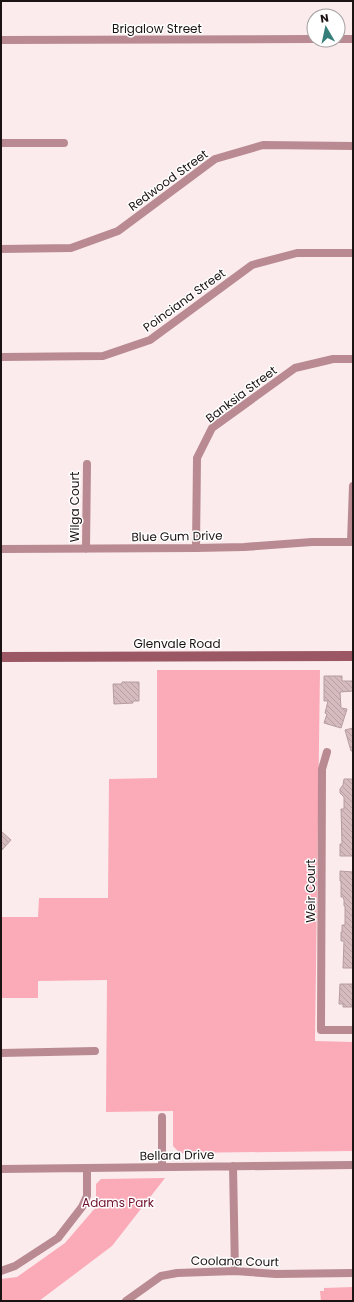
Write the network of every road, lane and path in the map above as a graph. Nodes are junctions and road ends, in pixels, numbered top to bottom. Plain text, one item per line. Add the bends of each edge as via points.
1 (306, 39) edge
2 (1, 40) edge
3 (1, 143) edge
4 (64, 143) dead end
5 (353, 146) edge
6 (1, 249) edge
7 (353, 253) edge
8 (1, 357) edge
9 (353, 359) edge
10 (86, 464) dead end
11 (353, 486) edge
12 (352, 542) edge
13 (196, 548) junction
14 (1, 549) edge
15 (86, 549) junction
16 (353, 656) edge
17 (1, 657) edge
18 (327, 752) dead end
19 (353, 1030) edge
20 (95, 1051) dead end
21 (1, 1053) edge
22 (162, 1117) dead end
23 (353, 1165) edge
24 (233, 1166) junction
25 (162, 1167) junction
26 (87, 1168) junction
27 (1, 1169) edge
28 (1, 1271) edge
29 (234, 1271) junction
30 (353, 1274) edge
31 (126, 1301) edge

1 - 2 street, Brigalow Street
3 - 4 street
5 - 6 street, Redwood Street via 263,145 215,159 118,231 71,248
7 - 8 street, Poinciana Street via 297,253 252,265 150,340 104,356
9 - 13 street, Banksia Street via 333,359 295,368 212,428 197,458
10 - 15 street, Wilga Court
11 - 12 street
12 - 13 street, Blue Gum Drive
13 - 15 street, Blue Gum Drive
14 - 15 street, Blue Gum Drive
16 - 17 street, Glenvale Road
18 - 19 street, Weir Court via 322,769 321,1030
20 - 21 street
22 - 25 street
23 - 24 street, Bellara Drive
24 - 25 street, Bellara Drive
24 - 29 street
25 - 26 street, Bellara Drive
26 - 27 street, Bellara Drive
26 - 28 street via 87,1196 82,1207 58,1238 15,1266
29 - 30 street, Coolana Court
29 - 31 street, Coolana Court via 177,1272 162,1276

